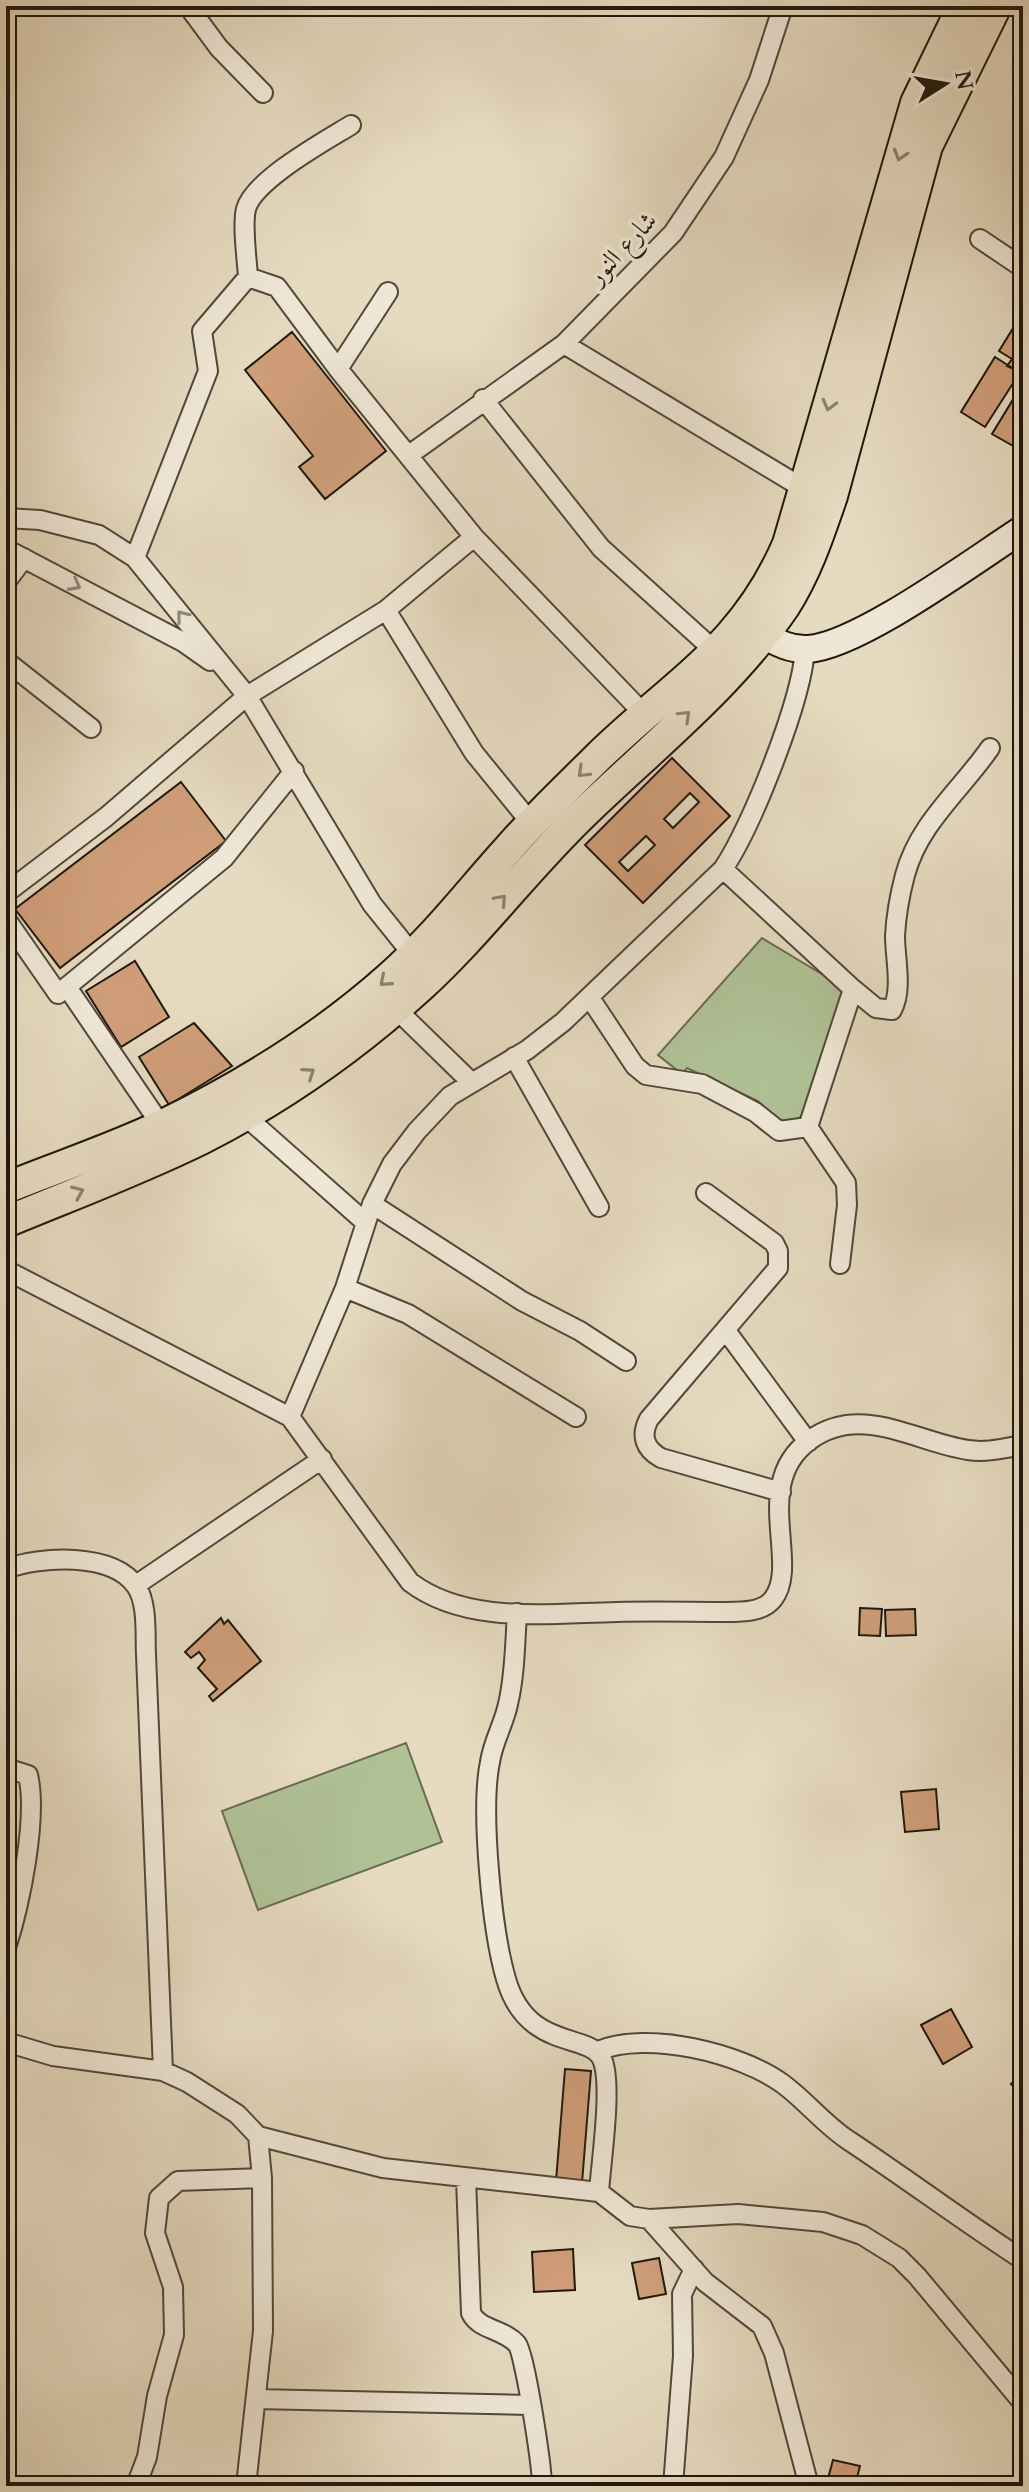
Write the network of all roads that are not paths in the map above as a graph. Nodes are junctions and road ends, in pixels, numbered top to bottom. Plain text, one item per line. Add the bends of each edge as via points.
1 (188, 6) edge
2 (783, 6) edge
3 (963, 6) edge
4 (996, 6) edge
5 (263, 93) dead end
6 (351, 125) dead end
7 (980, 239) dead end
8 (1023, 268) edge
9 (248, 277) junction
10 (388, 292) dead end
11 (564, 344) junction
12 (338, 369) junction
13 (483, 399) junction
14 (409, 455) junction
15 (806, 490) junction
16 (6, 518) edge
17 (1023, 529) edge
18 (474, 537) junction
19 (6, 549) edge
20 (24, 558) junction
21 (135, 558) junction
22 (6, 582) edge
23 (386, 610) junction
24 (763, 634) junction
25 (805, 649) junction
26 (716, 652) junction
27 (6, 661) edge
28 (231, 677) junction
29 (247, 696) junction
30 (643, 713) junction
31 (91, 728) dead end
32 (990, 748) dead end
33 (294, 771) junction
34 (531, 823) junction
35 (723, 869) junction
36 (6, 893) edge
37 (6, 919) edge
38 (413, 955) junction
39 (67, 987) junction
40 (853, 989) junction
41 (590, 998) junction
42 (395, 1008) junction
43 (514, 1057) junction
44 (471, 1082) junction
45 (244, 1115) junction
46 (161, 1125) junction
47 (808, 1127) junction
48 (6, 1188) edge
49 (706, 1193) dead end
50 (599, 1207) dead end
51 (368, 1213) junction
52 (6, 1222) edge
53 (840, 1264) dead end
54 (6, 1270) edge
55 (345, 1288) junction
56 (727, 1332) junction
57 (626, 1361) dead end
58 (290, 1417) junction
59 (576, 1417) dead end
60 (808, 1442) junction
61 (1023, 1445) edge
62 (322, 1459) junction
63 (781, 1492) junction
64 (6, 1569) edge
65 (136, 1585) junction
66 (517, 1613) junction
67 (6, 1768) edge
68 (6, 1948) edge
69 (6, 2042) edge
70 (598, 2051) junction
71 (163, 2071) junction
72 (258, 2136) junction
73 (262, 2178) junction
74 (466, 2178) junction
75 (599, 2192) junction
76 (649, 2219) junction
77 (1023, 2260) edge
78 (694, 2269) junction
79 (256, 2399) junction
80 (1023, 2403) edge
81 (530, 2405) junction
82 (136, 2486) edge
83 (246, 2486) edge
84 (542, 2486) edge
85 (673, 2486) edge
86 (809, 2486) edge

1 - 5 street
2 - 11 street, شارع النور via 759,80 697,202 649,261
3 -> 15 main road via 916,103
4 - 24 main road via 927,146 832,496 813,548 784,607
6 - 9 street via 297,158 253,196 245,211
7 - 8 street
9 - 12 street via 277,287
9 - 21 street via 202,331 208,371
10 - 12 street
11 - 13 street, شارع النور
11 - 15 street
12 - 14 street
13 - 14 street, شارع النور
13 - 26 street via 601,548
14 - 18 street
15 - 26 main road via 764,596
16 - 21 street via 40,520 99,535
17 - 25 main road via 903,607 835,642
18 - 23 street
18 - 30 street
19 - 20 street
20 - 22 street
20 -> 28 street via 183,642
28 -> 21 street
23 - 29 street
23 - 34 street via 474,753
24 - 25 main road via 783,646
42 -> 24 main road via 447,961 551,844
25 - 35 street via 798,691 753,812
26 - 30 main road
27 - 31 street
28 - 29 street
29 - 33 street
29 - 36 street via 106,817
30 -> 34 main road
32 - 40 street via 936,814 910,860 896,928 896,1003 892,1010 876,1008
33 - 38 street via 372,904
33 - 39 street via 224,858
34 - 38 main road
35 - 40 street
35 - 41 street
37 - 39 street via 58,994
38 -> 46 main road via 319,1032
39 - 46 street
40 - 47 street
41 - 43 street
41 - 47 street via 646,1075 702,1084 779,1131
42 - 44 street
45 -> 42 main road
43 - 44 street
43 - 50 street
44 - 51 street via 417,1131 392,1164
45 - 51 street
52 -> 45 main road via 174,1152
46 - 48 main road
47 - 53 street via 846,1183
49 - 56 street via 774,1243 780,1260
51 - 55 street
51 - 57 street
54 - 58 street
55 - 58 street
55 - 59 street via 408,1314
56 - 60 street
56 - 63 street via 649,1419 647,1446 661,1458
58 - 62 street
60 - 61 street via 824,1431 863,1424 970,1450
60 - 63 street via 787,1466
62 - 65 street
62 - 66 street via 420,1590 454,1603
63 - 66 street via 780,1588 762,1607 727,1612
64 - 65 street via 66,1558 118,1572
65 - 71 street via 144,1622
66 - 70 street via 511,1689 488,1778 499,1953 510,1993 534,2026
67 - 68 street via 28,1775 32,1792 29,1837
69 - 71 street via 53,2056
70 - 75 street via 606,2068
70 - 77 street via 628,2043 683,2044 765,2073 837,2132
71 - 72 street via 237,2114
72 - 73 street
72 - 74 street via 359,2163
73 - 79 street via 263,2331
73 - 82 street via 178,2181 159,2198 155,2233 173,2287 174,2335
74 - 75 street
74 - 81 street via 471,2313 474,2320 516,2344 525,2361
75 - 76 street via 630,2216
76 - 78 street
76 - 80 street via 761,2215 849,2229 899,2258
78 - 85 street via 682,2294
78 - 86 street via 752,2314 768,2337
79 - 81 street
79 - 83 street
81 - 84 street

